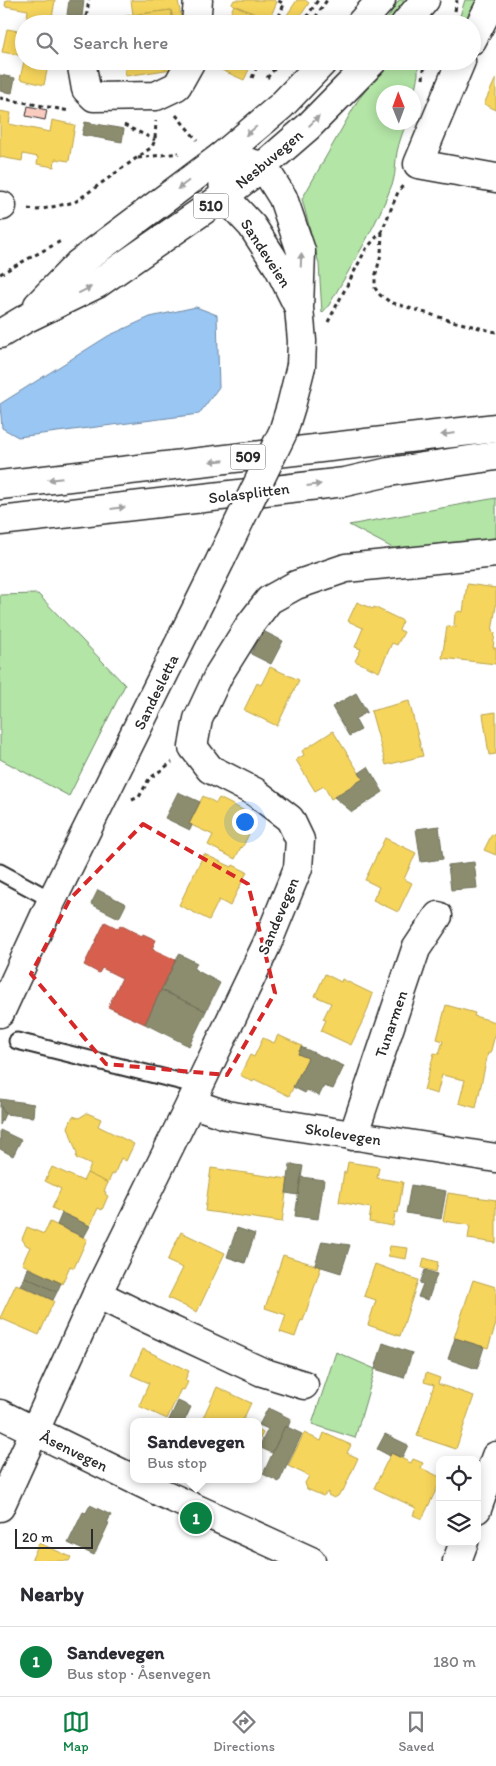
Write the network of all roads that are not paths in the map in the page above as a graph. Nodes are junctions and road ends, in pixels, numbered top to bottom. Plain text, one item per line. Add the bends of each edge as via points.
1 (198, 0) edge
2 (381, 0) edge
3 (425, 0) edge
4 (493, 0) edge
5 (197, 15) edge
6 (368, 15) edge
7 (412, 15) edge
8 (481, 23) edge
9 (83, 70) edge
10 (186, 70) edge
11 (315, 70) edge
12 (364, 70) edge
13 (458, 70) edge
14 (222, 156) junction
15 (263, 166) junction
16 (496, 178) edge
17 (224, 196) junction
18 (299, 308) junction
19 (25, 319) junction
20 (0, 334) edge
21 (301, 366) joint
22 (496, 428) edge
23 (496, 456) edge
24 (0, 485) edge
25 (0, 521) edge
26 (496, 553) edge
27 (0, 872) edge
28 (52, 900) junction
29 (438, 916) dead end
30 (0, 1013) edge
31 (17, 1040) dead end
32 (195, 1094) junction
33 (353, 1136) junction
34 (496, 1158) edge
35 (97, 1294) junction
36 (304, 1385) dead end
37 (0, 1414) edge
38 (34, 1431) junction
39 (494, 1470) edge
40 (130, 1478) edge
41 (141, 1483) edge
42 (480, 1501) edge
43 (0, 1507) edge
44 (463, 1546) edge
45 (312, 1561) edge
46 (457, 1561) edge

1 - 5 main road
2 - 6 main road
3 - 7 main road
4 - 8 main road
9 - 10 main road via 86,89 94,97 156,96 177,86
11 -> 14 main road, Nesbuvegen / 510 via 281,106
15 -> 12 main road, Nesbuvegen / 510 via 308,127
13 - 16 main road via 418,164
14 - 15 main road
14 - 17 main road
14 -> 19 main road, Nesbuvegen / 510 via 78,264
15 - 17 main road, Nesbuvegen / 510
18 -> 15 main road, Sandeveien via 301,251 283,198
17 - 18 main road, Sandeveien via 252,226 279,268
19 -> 17 main road, Nesbuvegen / 510 via 97,284
18 - 21 main road, Sandeveien
19 - 20 main road, Nesbuvegen / 510
21 - 28 main road, Sandesletta, bridge via 283,432
22 -> 24 main road, 509
25 -> 23 main road, Solasplitten / 509 via 345,482
26 - 32 main road, Sandevegen via 346,568 296,586 269,600 219,674 198,719 193,747 210,769 255,792 290,819 300,840 298,868
27 - 28 lane
28 - 30 main road, Sandesletta
29 - 33 main road, Tunarmen via 416,949
31 - 32 lane, Skolevegen
32 - 33 main road, Skolevegen via 226,1116
32 - 35 main road, Sandevegen
33 - 34 main road, Skolevegen
35 - 36 main road via 262,1372
35 - 38 main road, Sandevegen
37 - 38 main road, Åsenvegen
38 - 40 main road, Åsenvegen
38 - 43 main road, Sandevegen
39 - 42 main road
41 - 45 main road, Åsenvegen
44 - 46 main road

